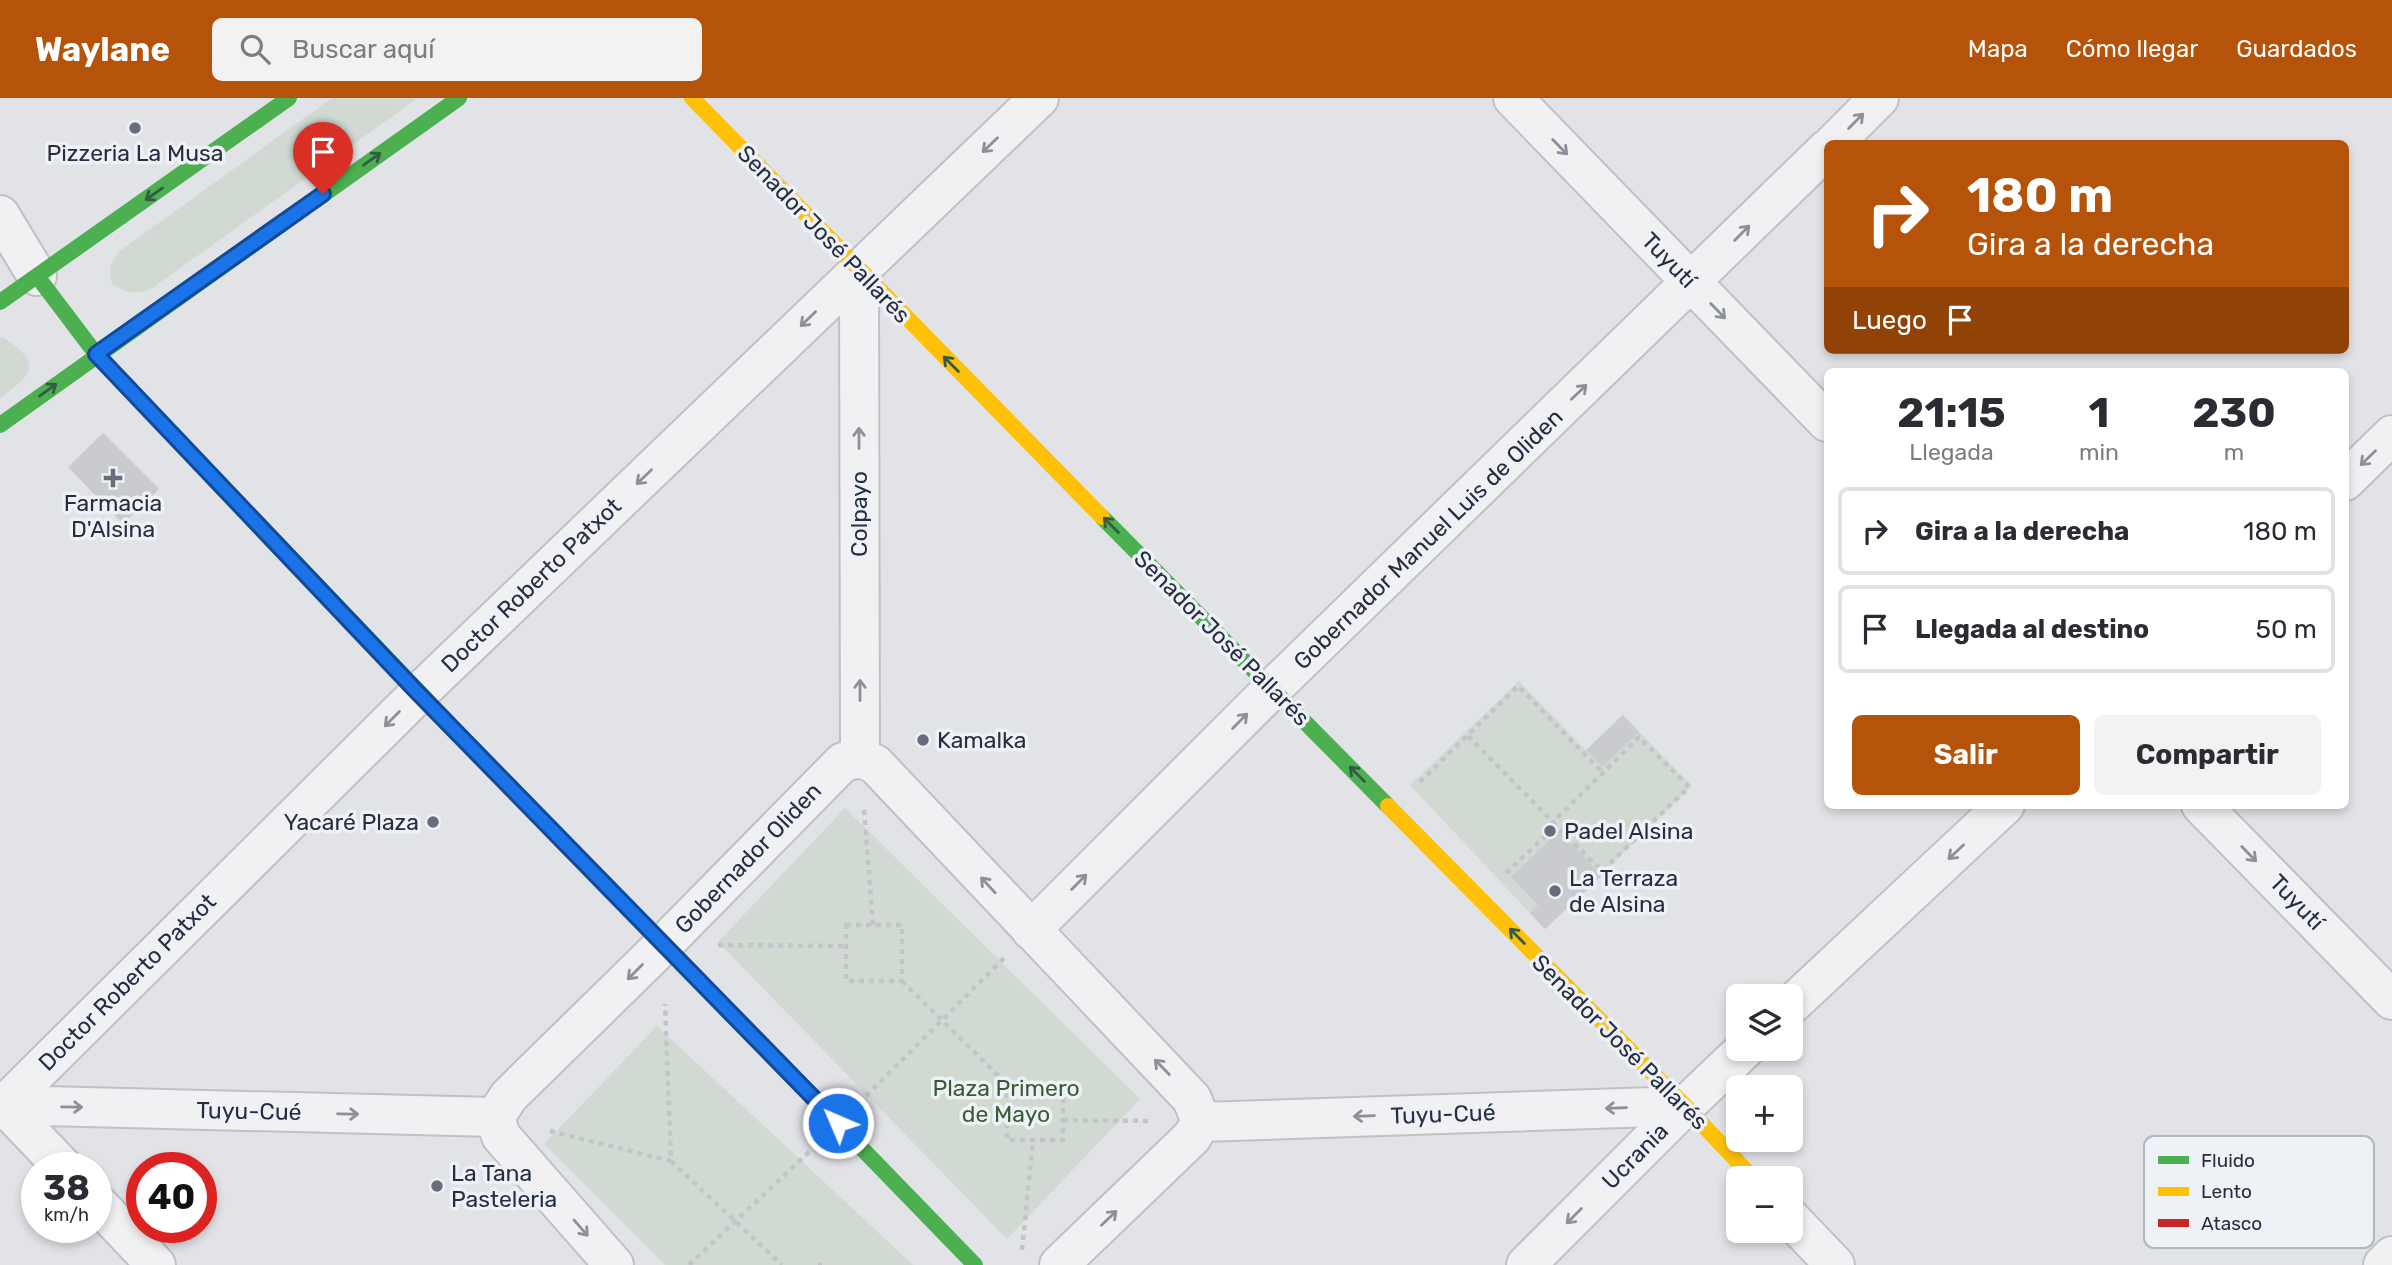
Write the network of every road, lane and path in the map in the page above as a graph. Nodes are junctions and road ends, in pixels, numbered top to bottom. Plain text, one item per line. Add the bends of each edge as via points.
1 (289, 98) edge
2 (459, 98) edge
3 (692, 98) edge
4 (1040, 98) edge
5 (1513, 98) edge
6 (1879, 98) edge
7 (1837, 140) edge
8 (1824, 152) edge
9 (0, 215) edge
10 (859, 271) junction
11 (37, 276) junction
12 (1692, 283) junction
13 (0, 302) edge
14 (96, 354) junction
15 (1824, 419) edge
16 (0, 425) edge
17 (2392, 435) edge
18 (2349, 477) edge
19 (1272, 689) junction
20 (418, 693) junction
21 (1468, 736) junction
22 (860, 758) junction
23 (1603, 773) junction
24 (1416, 786) dead end
25 (2001, 809) edge
26 (2205, 809) edge
27 (1554, 824) junction
28 (1502, 876) dead end
29 (873, 925) junction
30 (1031, 930) junction
31 (663, 945) junction
32 (846, 946) junction
33 (902, 981) junction
34 (1803, 994) edge
35 (2392, 1000) edge
36 (943, 1021) junction
37 (1732, 1061) edge
38 (1007, 1084) junction
39 (1, 1105) edge
40 (1685, 1105) junction
41 (495, 1117) junction
42 (1063, 1120) junction
43 (1201, 1122) junction
44 (838, 1123) junction
45 (1032, 1140) junction
46 (48, 1152) edge
47 (671, 1161) junction
48 (1742, 1166) edge
49 (112, 1219) edge
50 (736, 1222) junction
51 (1803, 1232) edge
52 (1021, 1251) dead end
53 (2392, 1256) edge
54 (156, 1265) edge
55 (614, 1265) edge
56 (689, 1265) edge
57 (782, 1265) edge
58 (975, 1265) edge
59 (1059, 1265) edge
60 (1526, 1265) edge
61 (1835, 1265) edge
62 (2383, 1265) edge

1 -> 11 street
14 -> 2 street
3 - 10 street, Senador José Pallarés
4 -> 10 street, Doctor Roberto Patxot
5 -> 12 street, Tuyutí
7 -> 6 street
12 -> 8 street, Gobernador Manuel Luis de Oliden
9 - 11 street
19 -> 10 street, Senador José Pallarés
10 -> 20 street, Doctor Roberto Patxot
22 -> 10 street, Colpayo
11 - 13 street
11 - 14 street
12 -> 15 street, Tuyutí
19 -> 12 street, Gobernador Manuel Luis de Oliden
16 -> 14 street
14 - 20 street
17 -> 18 street
30 -> 19 street, Gobernador Manuel Luis de Oliden
40 -> 19 street, Senador José Pallarés
20 - 31 street
20 -> 39 street, Doctor Roberto Patxot
21 - 23 path via 1518,686
21 - 24 path
21 - 27 path
22 - 29 path
30 -> 22 street via 875,764
22 - 31 street, Gobernador Oliden via 843,762
23 - 27 path
23 - 27 path via 1639,737 1689,787 1602,871
25 -> 34 street
26 -> 35 street, Tuyutí
27 - 28 path
29 - 32 path via 846,925
29 - 33 path via 902,925
30 - 36 path
43 -> 30 street via 1192,1099
31 - 32 path
31 -> 41 street, Gobernador Oliden via 509,1096
31 - 44 street
31 - 47 path
32 - 33 path via 846,981
33 - 36 path
36 - 38 path
36 - 44 path
37 - 40 street, Ucrania
38 - 42 path via 1063,1084
38 - 45 path via 1007,1140
39 -> 41 street, Tuyu-Cué
39 - 46 street
40 -> 43 street, Tuyu-Cué
40 - 48 street, Senador José Pallarés
40 -> 60 street, Ucrania
41 - 47 path
41 -> 55 street via 501,1136
42 - 43 path
42 - 45 path via 1063,1140
59 -> 43 street via 1192,1137
44 - 50 path
44 - 58 street
45 - 52 path
47 - 50 path
49 - 54 street
50 - 56 path
50 - 57 path
51 - 61 street
53 - 62 street

